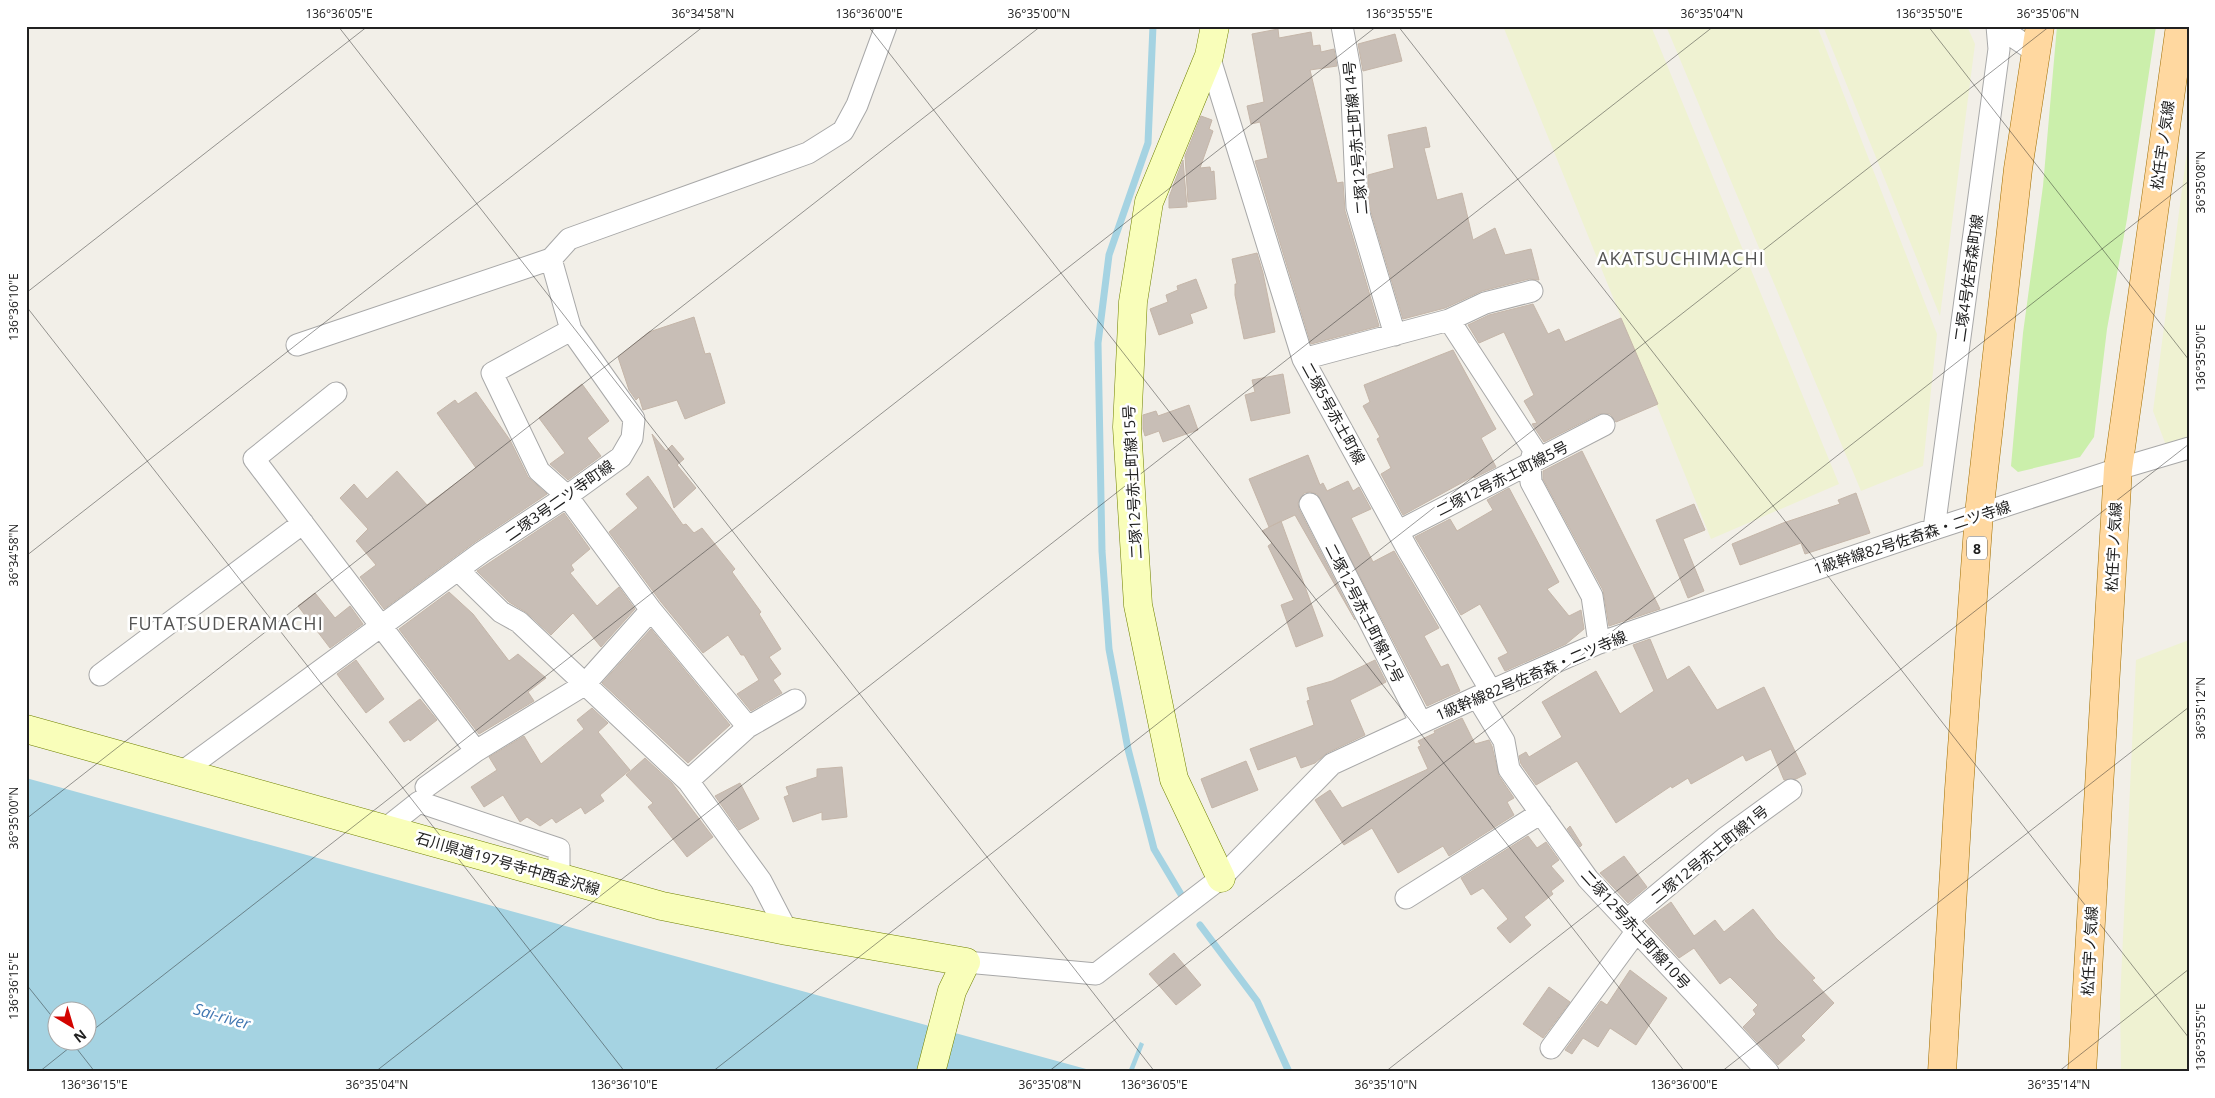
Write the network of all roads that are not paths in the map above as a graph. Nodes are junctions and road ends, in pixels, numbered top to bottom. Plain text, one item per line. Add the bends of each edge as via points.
1 (886, 26) edge
2 (1215, 26) edge
3 (1342, 26) edge
4 (1997, 26) edge
5 (2180, 26) edge
6 (2038, 39) edge
7 (1209, 56) junction
8 (551, 258) junction
9 (1532, 291) dead end
10 (1449, 320) junction
11 (571, 330) junction
12 (1395, 335) junction
13 (297, 345) dead end
14 (1303, 358) junction
15 (336, 392) dead end
16 (1604, 425) dead end
17 (2189, 448) edge
18 (1530, 464) junction
19 (2118, 469) junction
20 (567, 496) junction
21 (1310, 504) dead end
22 (1979, 514) junction
23 (303, 523) junction
24 (1934, 529) junction
25 (1399, 531) junction
26 (458, 570) junction
27 (651, 610) junction
28 (380, 626) junction
29 (1599, 644) junction
30 (100, 674) dead end
31 (584, 685) junction
32 (1484, 694) junction
33 (795, 700) dead end
34 (1421, 723) junction
35 (748, 727) junction
36 (26, 729) edge
37 (476, 752) junction
38 (182, 772) junction
39 (688, 781) junction
40 (426, 787) dead end
41 (1791, 790) dead end
42 (1542, 813) junction
43 (1221, 878) junction
44 (1406, 898) dead end
45 (1632, 926) junction
46 (788, 931) junction
47 (966, 962) junction
48 (1552, 1048) dead end
49 (931, 1072) edge
50 (1768, 1072) edge
51 (1942, 1072) edge
52 (2082, 1072) edge

1 - 8 street via 857,105 843,131 808,153 569,240
2 - 7 main road, 二塚12号赤土町線15号
3 - 12 street, 二塚12号赤土町線14号 via 1351,75 1357,208
4 - 6 street
4 - 24 street, 二塚4号佐奇森町線 via 1999,49
5 - 19 main road, 松任宇ノ気線
6 - 22 main road, 8 via 2018,169
7 - 14 street, 二塚5号赤土町線
7 - 43 main road, 二塚12号赤土町線15号 via 1149,202 1133,302 1127,427 1138,605 1174,779
8 - 11 street, 二塚3号二ツ寺町線
8 - 13 street
9 - 10 street via 1485,303
10 - 12 street
10 - 18 street via 1534,450
11 - 20 street, 二塚3号二ツ寺町線 via 634,419 632,438 621,457
11 - 20 street via 492,373 539,471
12 - 14 street
14 - 25 street, 二塚5号赤土町線
15 - 23 street via 254,459
16 - 18 street, 二塚12号赤土町線5号
17 - 19 street, 1級幹線82号佐奇森・二ツ寺線
18 - 25 street, 二塚12号赤土町線5号
18 - 29 street via 1531,482 1592,596
19 - 22 street, 1級幹線82号佐奇森・二ツ寺線
19 - 52 main road, 松任宇ノ気線
20 - 26 street, 二塚3号二ツ寺町線
20 - 27 street
21 - 34 street, 二塚12号赤土町線12号
22 - 24 street, 1級幹線82号佐奇森・二ツ寺線
22 - 51 main road, 8
23 - 28 street
23 - 30 street
24 - 29 street, 1級幹線82号佐奇森・二ツ寺線
25 - 32 street, 二塚5号赤土町線
26 - 28 street, 二塚3号二ツ寺町線
26 - 31 street via 501,612 520,622
27 - 31 street
27 - 35 street
28 - 37 street
28 - 38 street, 二塚3号二ツ寺町線
29 - 32 street, 1級幹線82号佐奇森・二ツ寺線
31 - 37 street
31 - 39 street
32 - 34 street, 1級幹線82号佐奇森・二ツ寺線
32 - 42 street, 二塚12号赤土町線10号 via 1504,741 1509,769
33 - 35 street
34 - 43 street, 1級幹線82号佐奇森・二ツ寺線 via 1332,764
35 - 39 street
36 - 38 main road, 石川県道197号寺中西金沢線
37 - 40 street
38 - 46 main road, 石川県道197号寺中西金沢線 via 662,906
39 - 46 street via 761,881
41 - 45 street, 二塚12号赤土町線1号 via 1725,838
42 - 44 street
42 - 45 street, 二塚12号赤土町線10号 via 1588,879
43 - 47 street, 1級幹線82号佐奇森・二ツ寺線 via 1096,974
45 - 48 street, 二塚12号赤土町線1号
45 - 50 street, 二塚12号赤土町線10号
46 - 47 main road, 石川県道197号寺中西金沢線
47 - 49 main road via 952,991

